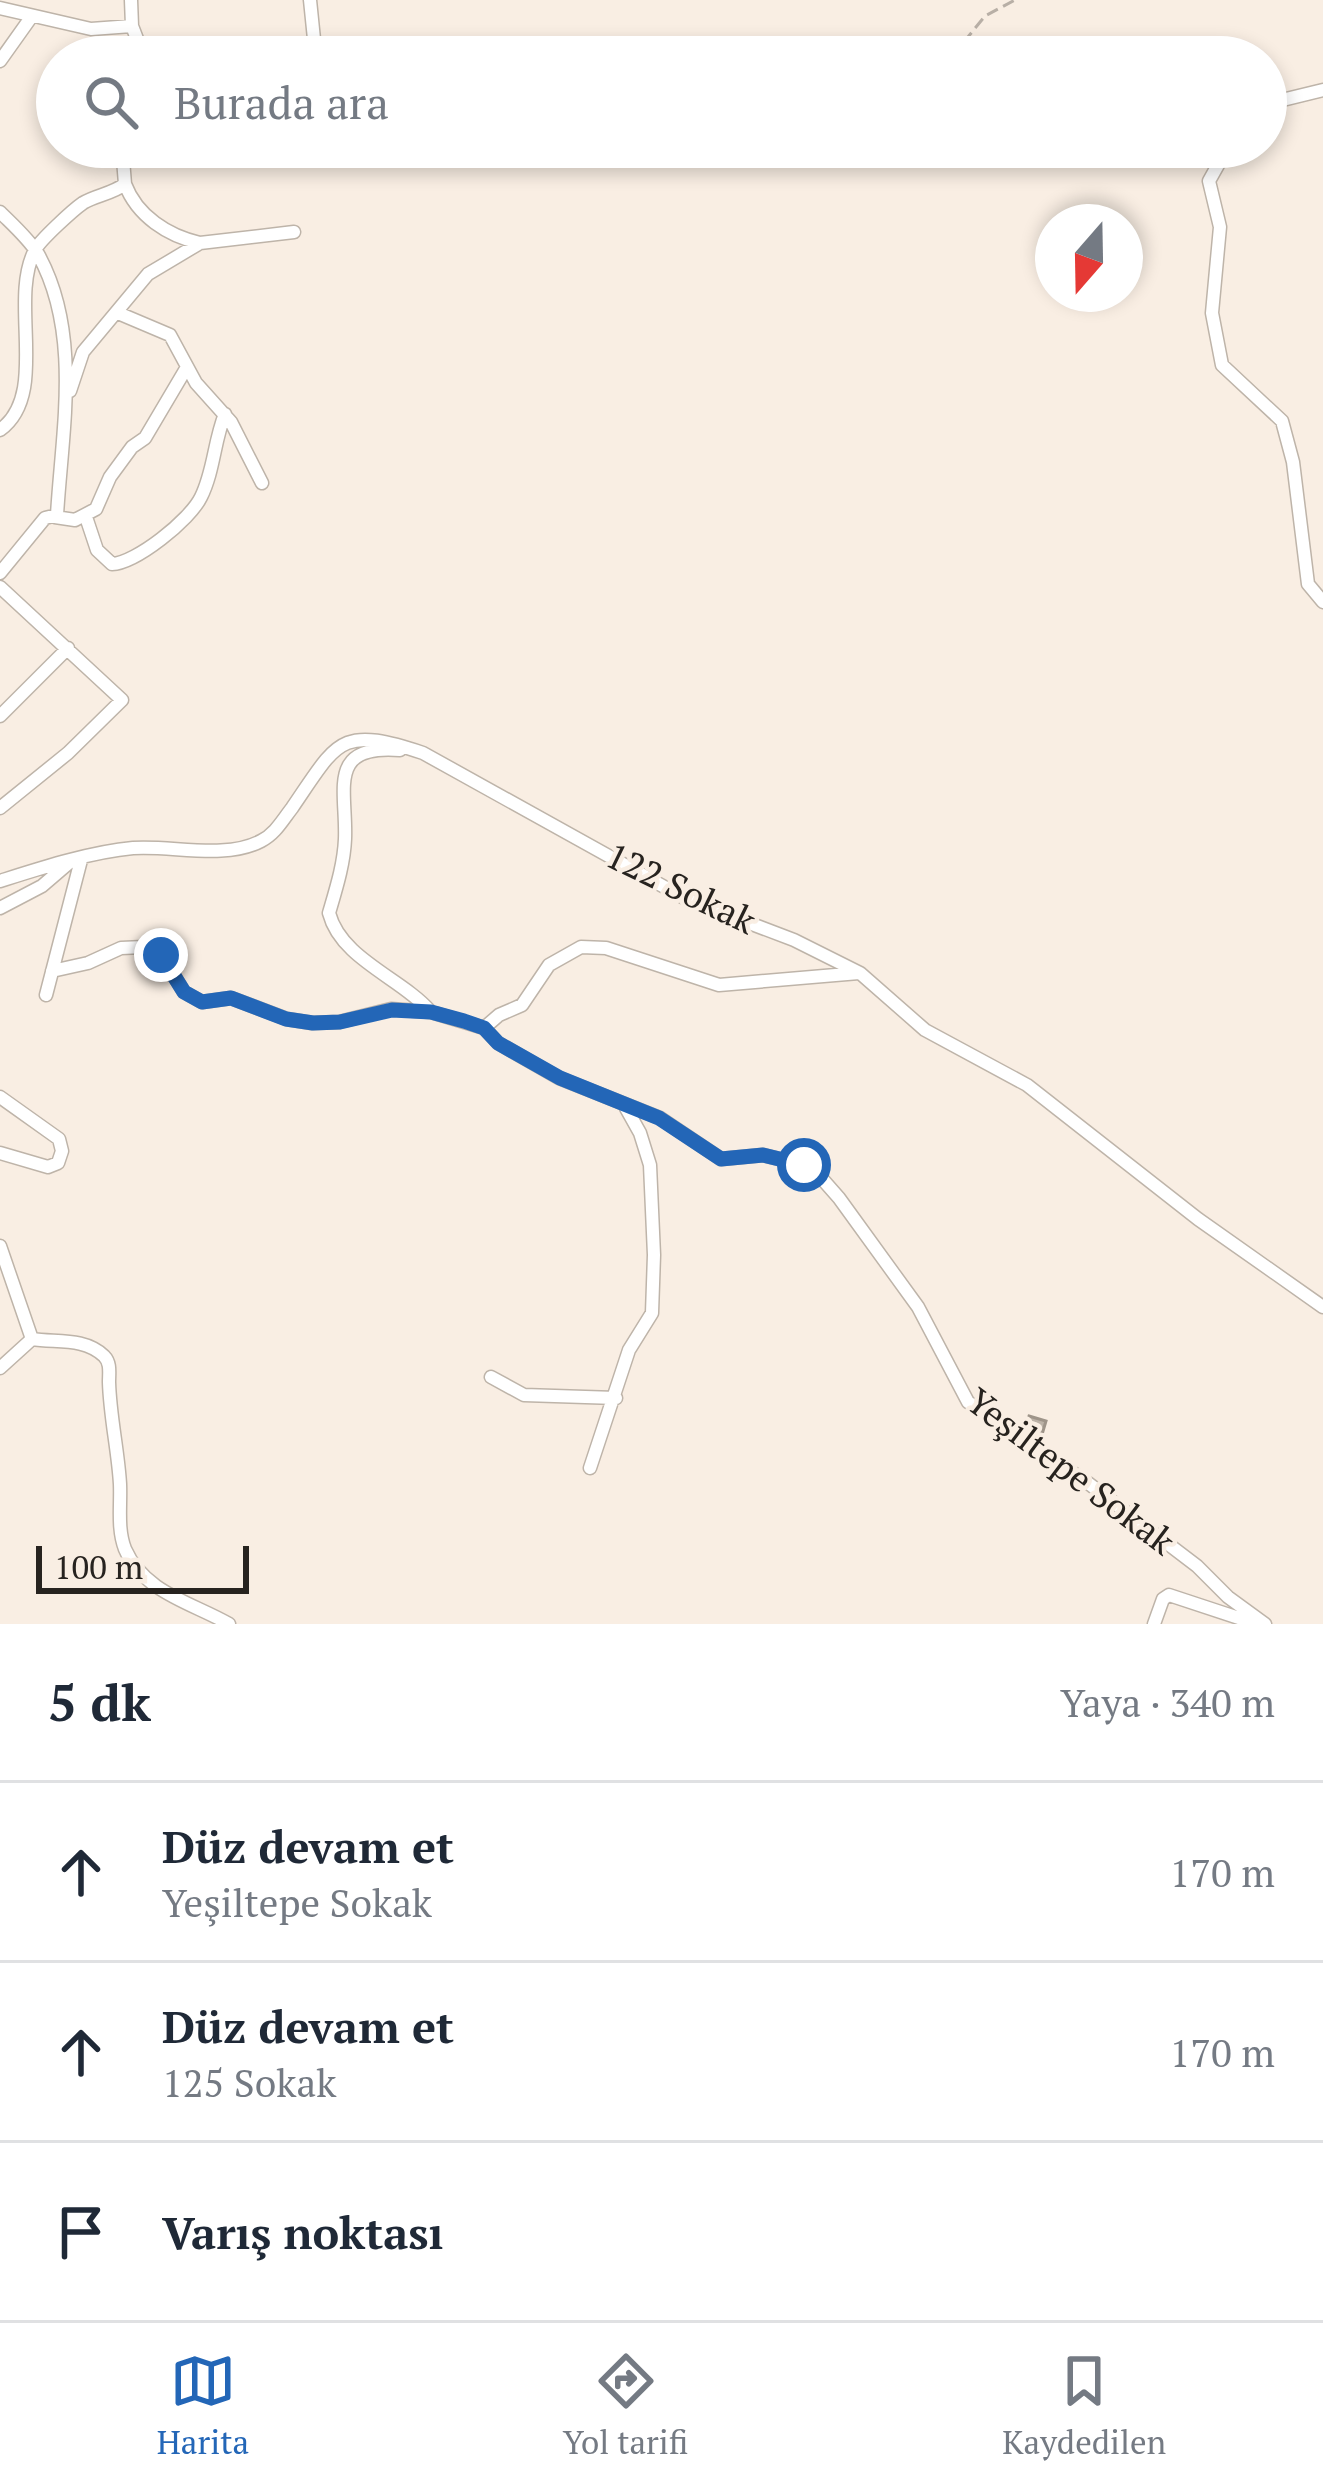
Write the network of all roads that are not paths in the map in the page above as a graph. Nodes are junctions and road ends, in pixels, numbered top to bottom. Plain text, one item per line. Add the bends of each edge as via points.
1 (130, 0) edge
2 (310, 0) edge
3 (0, 8) edge
4 (32, 16) junction
5 (132, 26) junction
6 (136, 36) edge
7 (314, 36) edge
8 (0, 61) edge
9 (1323, 90) edge
10 (1287, 99) edge
11 (124, 168) edge
12 (1216, 168) edge
13 (125, 184) junction
14 (0, 212) edge
15 (294, 232) dead end
16 (200, 243) junction
17 (35, 249) junction
18 (118, 313) junction
19 (187, 367) junction
20 (225, 414) junction
21 (65, 419) junction
22 (0, 430) edge
23 (262, 483) dead end
24 (55, 517) junction
25 (86, 517) junction
26 (0, 573) edge
27 (0, 587) edge
28 (1323, 602) edge
29 (68, 648) junction
30 (0, 716) edge
31 (423, 752) junction
32 (0, 808) edge
33 (75, 861) junction
34 (0, 880) edge
35 (0, 908) edge
36 (52, 970) junction
37 (860, 973) junction
38 (46, 995) dead end
39 (431, 1012) junction
40 (484, 1028) junction
41 (0, 1097) edge
42 (626, 1108) junction
43 (0, 1153) edge
44 (0, 1246) edge
45 (1323, 1307) edge
46 (32, 1339) junction
47 (0, 1368) edge
48 (491, 1377) dead end
49 (616, 1398) junction
50 (590, 1468) dead end
51 (229, 1624) edge
52 (1154, 1624) edge
53 (1262, 1624) edge

1 - 5 street
2 - 7 street
3 - 4 street
4 - 5 street via 91,28
4 - 8 street
5 - 6 street
9 - 10 street
11 - 13 street
12 - 28 street via 1209,181 1220,227 1212,313 1222,365 1282,421 1307,584
13 - 16 street via 142,213
13 - 17 street via 84,202
14 - 17 street
15 - 16 street
16 - 18 street via 148,274
17 - 21 street via 51,280 66,353
17 - 22 street via 22,396 15,418
18 - 19 street via 170,335
18 - 21 street via 83,352
19 - 20 street
19 - 25 street
20 - 23 street
20 - 25 street via 199,503 153,545 112,564 97,550
21 - 24 street
24 - 25 street
24 - 26 street via 45,518
27 - 29 street
29 - 30 street
29 - 32 street via 122,700
31 - 33 street, 122 Sokak via 346,741 276,830 250,846 130,848
31 - 37 street, 122 Sokak via 686,899
31 - 39 street via 365,752 343,772 345,842 329,913 347,943
33 - 34 street, 122 Sokak
33 - 35 street
33 - 36 street
36 - 38 street
36 - 39 street via 144,947 202,1002 231,998 313,1023
37 - 40 street via 719,985 580,946 549,965 522,1004
37 - 45 street, 122 Sokak via 925,1030 1027,1084
39 - 40 street, Yeşiltepe Sokak
40 - 42 street, Yeşiltepe Sokak via 560,1078
41 - 43 street via 59,1139 62,1151 48,1167
42 - 49 street via 650,1165 654,1274 652,1313 629,1350
42 - 53 street, Yeşiltepe Sokak via 659,1118 721,1159 763,1155 817,1173 918,1307 968,1402 1088,1483
44 - 46 street
46 - 47 street
46 - 51 street via 73,1341 104,1356 126,1552 179,1603
48 - 49 street via 524,1395
49 - 50 street
52 - 53 street, Yeşiltepe Sokak via 1168,1595

